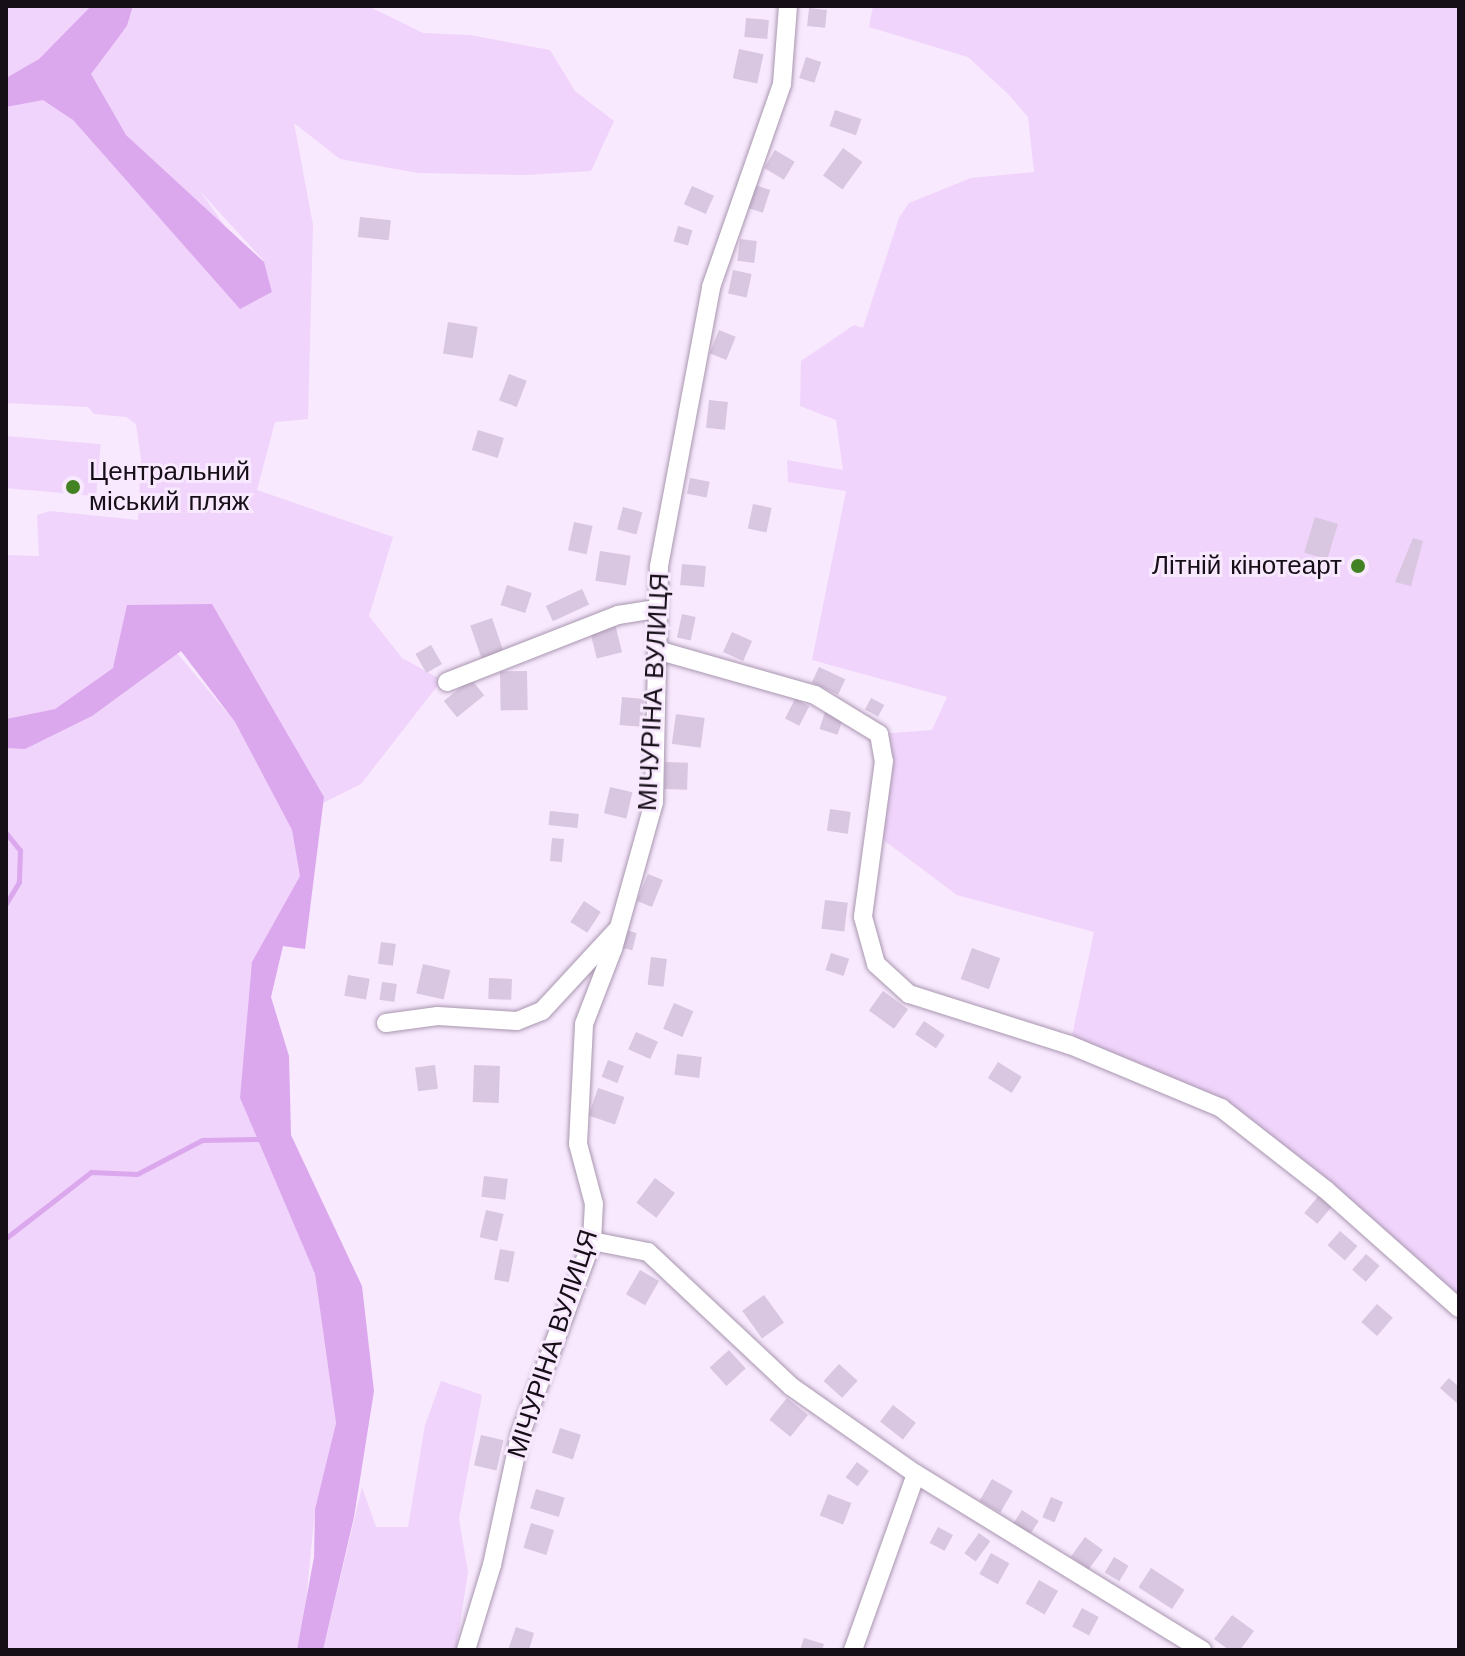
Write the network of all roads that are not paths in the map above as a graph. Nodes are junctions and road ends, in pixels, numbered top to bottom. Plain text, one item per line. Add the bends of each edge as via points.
1 (788, 6) edge
2 (657, 609) junction
3 (657, 650) junction
4 (447, 682) dead end
5 (619, 929) junction
6 (386, 1023) dead end
7 (592, 1241) junction
8 (1459, 1308) edge
9 (916, 1474) junction
10 (466, 1650) edge
11 (853, 1650) edge
12 (1202, 1650) edge

1 - 2 street, МІЧУРІНА ВУЛИЦЯ via 782,84 711,287 659,566
2 - 3 street, МІЧУРІНА ВУЛИЦЯ
2 - 4 street via 618,615
3 - 5 street, МІЧУРІНА ВУЛИЦЯ via 654,802
3 - 8 street via 815,695 879,734 884,761 863,917 876,964 909,994 1070,1045 1221,1108 1326,1190
5 - 6 street via 542,1011 517,1021 438,1016
5 - 7 street, МІЧУРІНА ВУЛИЦЯ via 584,1024 578,1144 594,1204
7 - 9 street via 648,1252 792,1387
7 - 10 street, МІЧУРІНА ВУЛИЦЯ via 520,1435 492,1565
9 - 11 street
9 - 12 street

